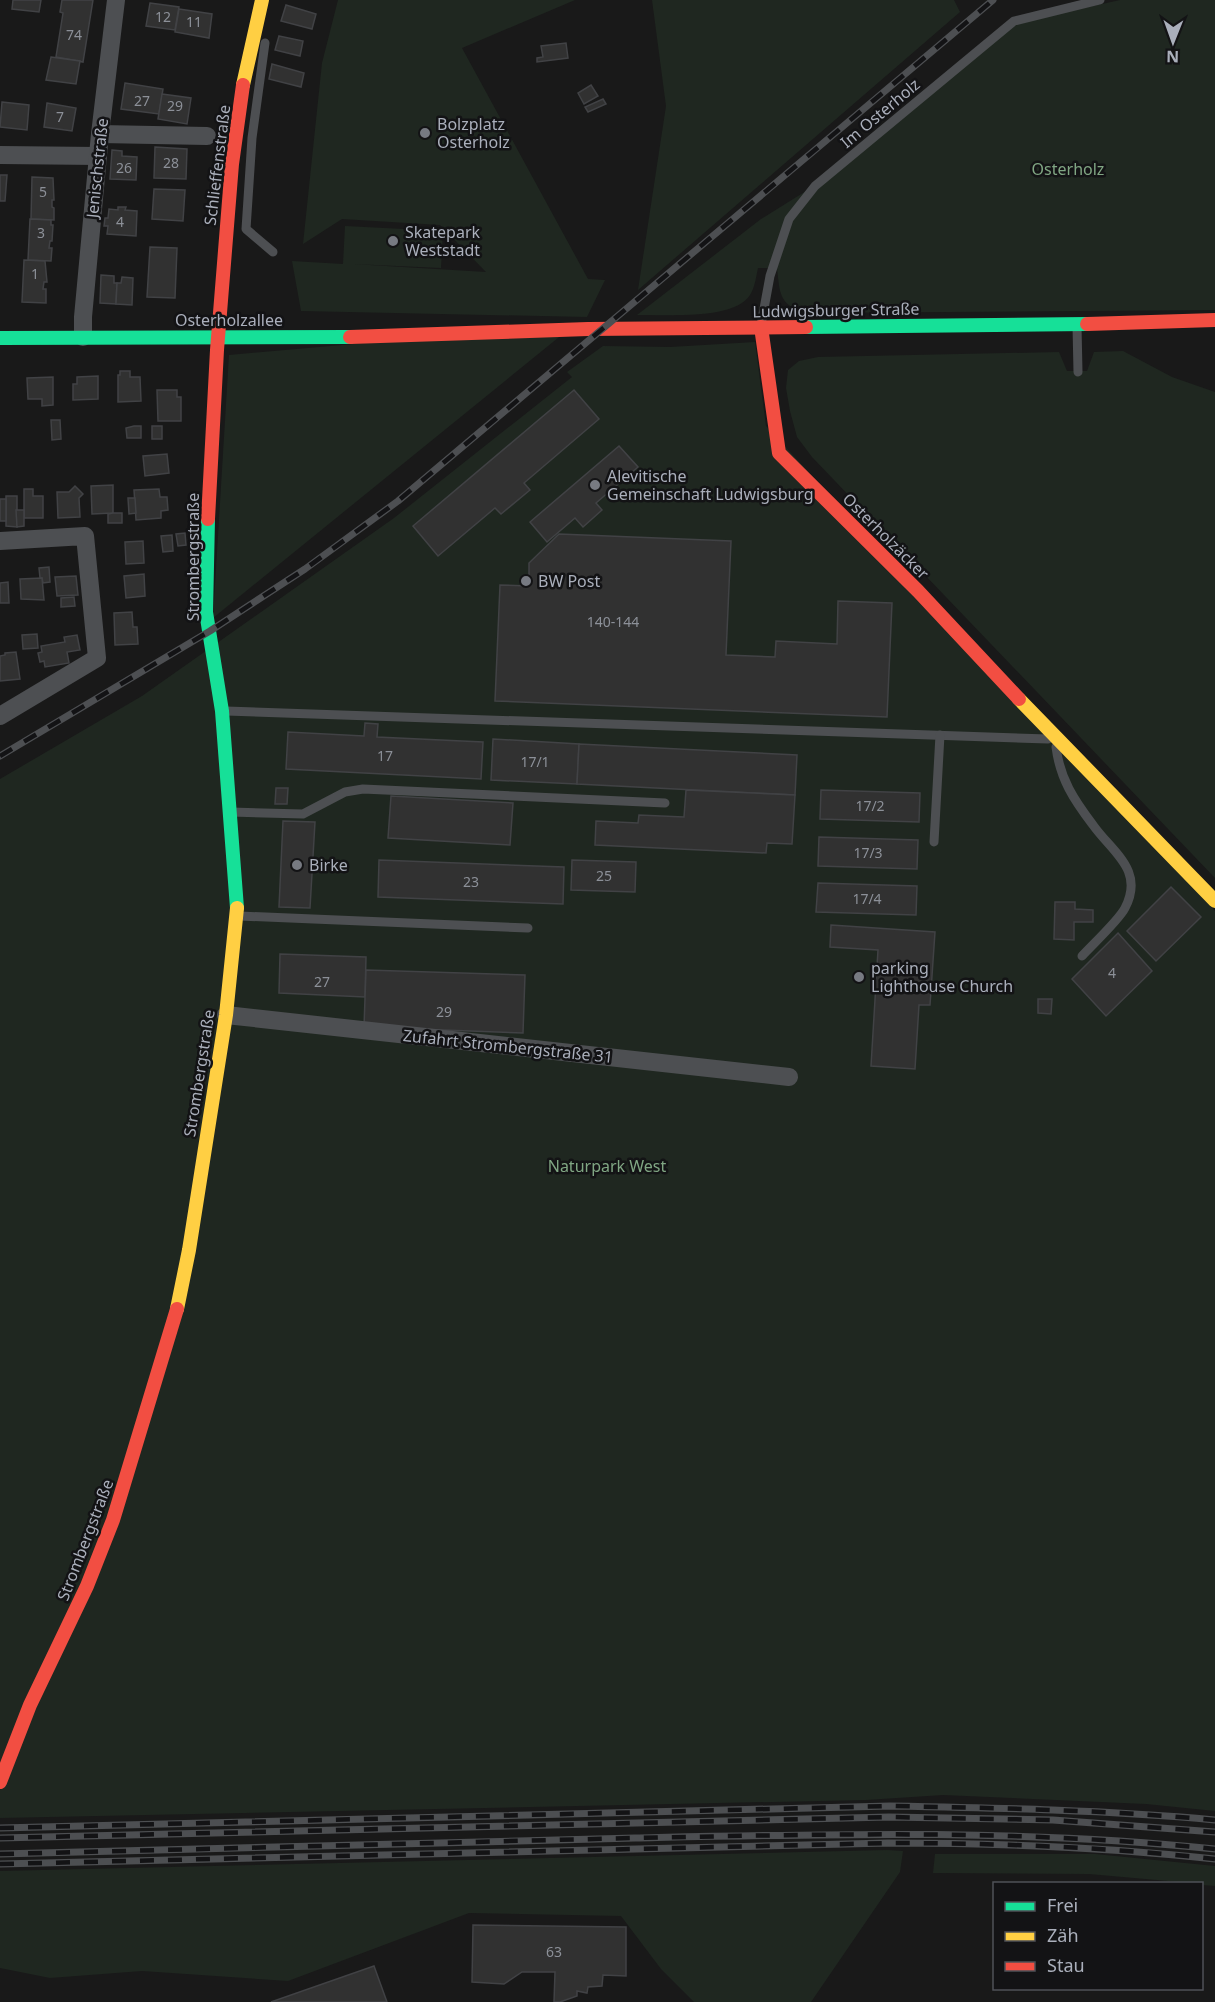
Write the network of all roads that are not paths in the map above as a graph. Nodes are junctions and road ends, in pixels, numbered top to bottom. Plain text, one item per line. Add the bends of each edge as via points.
1 (116, 0) edge
2 (262, 0) edge
3 (1100, 0) edge
4 (266, 34) dead end
5 (100, 134) junction
6 (207, 136) dead end
7 (0, 155) edge
8 (98, 156) junction
9 (232, 164) junction
10 (254, 167) junction
11 (273, 252) dead end
12 (1215, 320) edge
13 (1077, 324) junction
14 (761, 327) junction
15 (458, 334) joint
16 (83, 337) junction
17 (218, 337) junction
18 (0, 338) edge
19 (1078, 372) dead end
20 (0, 541) edge
21 (222, 711) junction
22 (0, 716) edge
23 (940, 735) junction
24 (1055, 737) junction
25 (664, 803) dead end
26 (229, 812) junction
27 (934, 842) dead end
28 (1215, 901) edge
29 (238, 915) junction
30 (528, 928) dead end
31 (1082, 956) dead end
32 (226, 1015) junction
33 (789, 1077) dead end
34 (0, 1782) edge

1 - 5 street, Jenischstraße
2 - 9 street, Schlieffenstraße
3 - 14 lane, Im Osterholz via 1014,21 815,186 789,219 770,276
4 - 10 lane via 256,100
5 - 6 street
5 - 8 street, Jenischstraße
7 - 8 street
8 - 16 street, Jenischstraße
9 - 10 lane
9 - 17 street, Schlieffenstraße
10 - 11 lane via 246,229
12 - 13 street, Ludwigsburger Straße
13 - 14 street, Ludwigsburger Straße
13 - 19 lane
14 - 15 street, Ludwigsburger Straße
14 - 24 street, Osterholzäcker via 779,453 918,591
15 - 17 street, Osterholzallee
16 - 17 street, Osterholzallee
16 - 18 street, Osterholzallee
17 - 21 street, Strombergstraße via 206,612
20 - 22 street via 85,536 97,658
21 - 23 lane
21 - 26 street, Strombergstraße
23 - 24 lane via 1044,740
23 - 27 lane
24 - 28 street, Osterholzäcker
24 - 31 lane via 1064,782 1094,827 1122,858 1130,875 1131,893 1125,909
25 - 26 lane via 363,789 345,792 303,814
26 - 29 street, Strombergstraße
29 - 30 lane
29 - 32 street, Strombergstraße
32 - 33 street, Zufahrt Strombergstraße 31
32 - 34 street, Strombergstraße via 174,1324 113,1520

